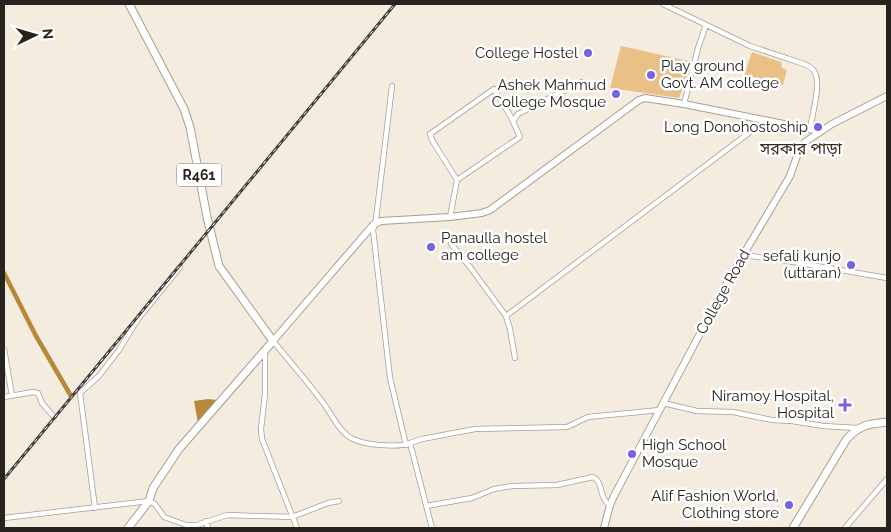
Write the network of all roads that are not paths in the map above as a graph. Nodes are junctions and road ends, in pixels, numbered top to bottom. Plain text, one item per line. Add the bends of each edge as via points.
1 (130, 4) edge
2 (663, 4) edge
3 (706, 25) junction
4 (580, 82) dead end
5 (392, 86) dead end
6 (887, 96) edge
7 (684, 104) junction
8 (509, 113) junction
9 (518, 114) junction
10 (766, 120) junction
11 (513, 121) junction
12 (810, 129) junction
13 (819, 131) junction
14 (457, 180) junction
15 (450, 217) junction
16 (373, 225) junction
17 (451, 244) dead end
18 (743, 255) junction
19 (180, 267) dead end
20 (887, 278) edge
21 (506, 316) junction
22 (273, 341) junction
23 (4, 350) edge
24 (265, 351) junction
25 (515, 358) dead end
26 (12, 396) junction
27 (4, 397) edge
28 (663, 403) junction
29 (660, 410) junction
30 (54, 417) dead end
31 (887, 422) edge
32 (858, 428) junction
33 (408, 444) junction
34 (887, 479) edge
35 (150, 501) junction
36 (339, 501) dead end
37 (610, 505) junction
38 (426, 506) junction
39 (95, 508) junction
40 (292, 517) junction
41 (4, 518) edge
42 (206, 521) junction
43 (128, 528) edge
44 (208, 528) edge
45 (297, 528) edge
46 (432, 528) edge
47 (604, 528) edge
48 (793, 528) edge
49 (845, 528) edge

1 - 22 main road, R461 via 190,126 218,266
2 - 3 street
3 - 7 street
3 - 12 street via 750,46 804,64 815,72 818,81
4 - 9 street
5 - 16 street
6 - 13 main road, College Road
7 - 10 main road
7 - 15 main road via 645,98 639,100 490,210
8 - 9 street
8 - 11 street
8 - 14 street via 494,89 430,134
9 - 11 street
10 - 12 main road
10 - 21 street
11 - 14 street via 520,137
12 - 13 main road
13 - 18 main road, College Road via 804,142 790,176
14 - 15 street
15 - 16 main road via 381,221
16 - 22 main road
16 - 33 street via 390,378
17 - 21 street
18 - 20 street
18 - 28 main road, College Road
19 - 39 street via 138,319 99,376 80,393
21 - 25 street
22 - 24 main road
22 - 33 street via 352,439 369,444
23 - 26 street
24 - 35 main road via 179,449 157,481
24 - 40 street via 262,438
26 - 27 street
26 - 30 street via 38,393
28 - 29 main road, College Road
28 - 32 street via 759,419
29 - 33 street via 588,417 566,427 476,429
29 - 37 main road, College Road
31 - 32 main road
32 - 48 main road via 846,440
33 - 38 street
34 - 49 street
35 - 39 street
35 - 42 street via 171,520 186,525
35 - 43 main road
36 - 40 street
37 - 38 street via 604,501 598,481 593,477 557,485 494,489 472,498
37 - 47 main road, College Road
38 - 46 street
39 - 41 street
40 - 42 street via 227,515
40 - 45 street
42 - 44 street

